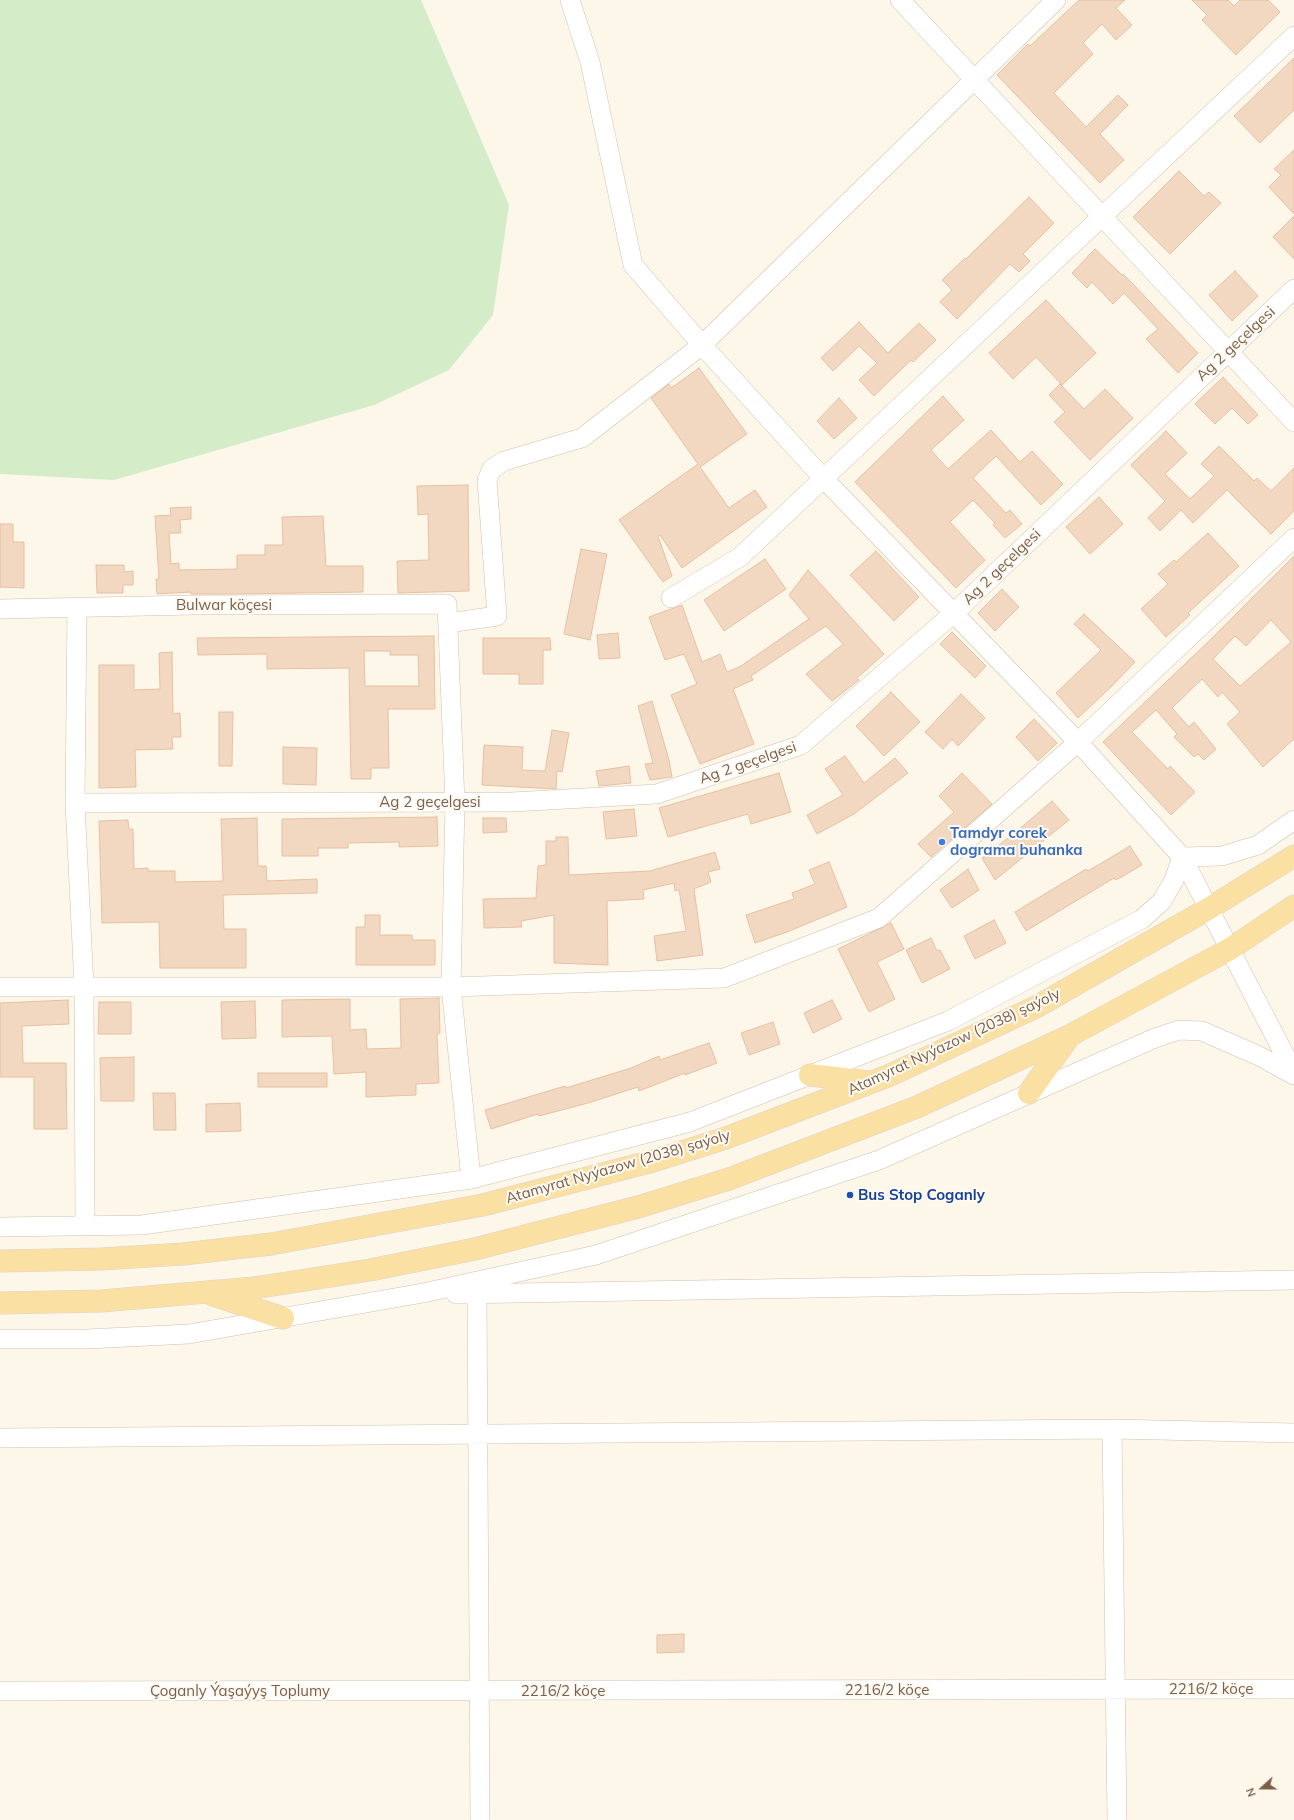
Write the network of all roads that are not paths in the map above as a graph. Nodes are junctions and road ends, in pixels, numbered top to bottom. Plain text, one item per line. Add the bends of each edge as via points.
1 (570, 0) edge
2 (900, 0) edge
3 (1056, 0) edge
4 (1294, 36) edge
5 (974, 79) junction
6 (1103, 217) junction
7 (1294, 289) edge
8 (702, 345) junction
9 (1228, 351) junction
10 (1294, 422) edge
11 (824, 479) junction
12 (1294, 538) edge
13 (671, 598) dead end
14 (77, 607) junction
15 (0, 609) edge
16 (954, 613) junction
17 (448, 623) junction
18 (1078, 742) junction
19 (455, 802) junction
20 (75, 803) junction
21 (1294, 820) edge
22 (1294, 856) edge
23 (1182, 857) junction
24 (1294, 906) edge
25 (1208, 909) junction
26 (1230, 949) junction
27 (84, 986) junction
28 (0, 987) edge
29 (451, 987) junction
30 (1069, 1036) junction
31 (1294, 1074) edge
32 (810, 1075) junction
33 (872, 1082) junction
34 (1029, 1093) junction
35 (471, 1179) junction
36 (85, 1226) junction
37 (0, 1227) edge
38 (0, 1261) edge
39 (1294, 1280) edge
40 (204, 1292) junction
41 (428, 1292) junction
42 (477, 1294) junction
43 (0, 1303) edge
44 (283, 1318) junction
45 (0, 1340) edge
46 (1112, 1429) junction
47 (478, 1433) junction
48 (1294, 1433) edge
49 (0, 1438) edge
50 (1294, 1689) edge
51 (1116, 1690) junction
52 (479, 1691) junction
53 (0, 1692) edge
54 (480, 1820) edge
55 (1117, 1820) edge

1 - 8 street via 590,62 633,265
2 - 5 street
3 - 5 street
4 - 6 street
5 - 6 street
5 - 8 street
6 - 9 street
6 - 11 street
7 - 9 street, Ag 2 geçelgesi
8 - 11 street
8 - 17 street via 582,438 504,462 492,469 487,480 497,616
9 - 10 street
9 - 16 street, Ag 2 geçelgesi
11 - 13 street via 740,557
11 - 16 street
12 - 18 street
14 - 15 street, Bulwar köçesi
14 - 17 street, Bulwar köçesi via 447,604
14 - 20 street
16 - 18 street
16 - 19 street, Ag 2 geçelgesi via 801,745 658,794 512,802
17 - 19 street
18 - 23 street
18 - 29 street via 879,918 724,978
19 - 20 street, Ag 2 geçelgesi
19 - 29 street
20 - 27 street
21 - 23 street via 1252,847 1222,856
22 - 25 main road, Atamyrat Nyýazow (2038) şaýoly
23 - 25 street
23 - 32 street via 1174,880 1162,901 1142,919 948,1021
24 - 26 main road
25 - 26 street
25 - 33 main road, Atamyrat Nyýazow (2038) şaýoly via 1036,1007
26 - 30 main road
26 - 31 street
27 - 28 street
27 - 29 street
27 - 36 street
29 - 35 street
30 - 34 main road
30 - 40 main road via 917,1107 729,1179 638,1207 475,1249 378,1268 254,1288
31 - 34 street via 1202,1031 1179,1030
32 - 33 main road
32 - 35 street via 690,1122
33 - 38 main road, Atamyrat Nyýazow (2038) şaýoly via 726,1138 653,1161 483,1205 271,1244 183,1254
34 - 41 street via 879,1160 596,1255
35 - 36 street via 142,1225
36 - 37 street
39 - 42 street
40 - 43 main road via 101,1301
40 - 44 main road
41 - 42 street
41 - 44 street
42 - 47 street
44 - 45 street via 189,1334
46 - 47 street
46 - 48 street
46 - 51 street
47 - 49 street
47 - 52 street
50 - 51 street, 2216/2 köçe
51 - 52 street, 2216/2 köçe
51 - 55 street
52 - 53 street, Çoganly Ýaşaýyş Toplumy
52 - 54 street

